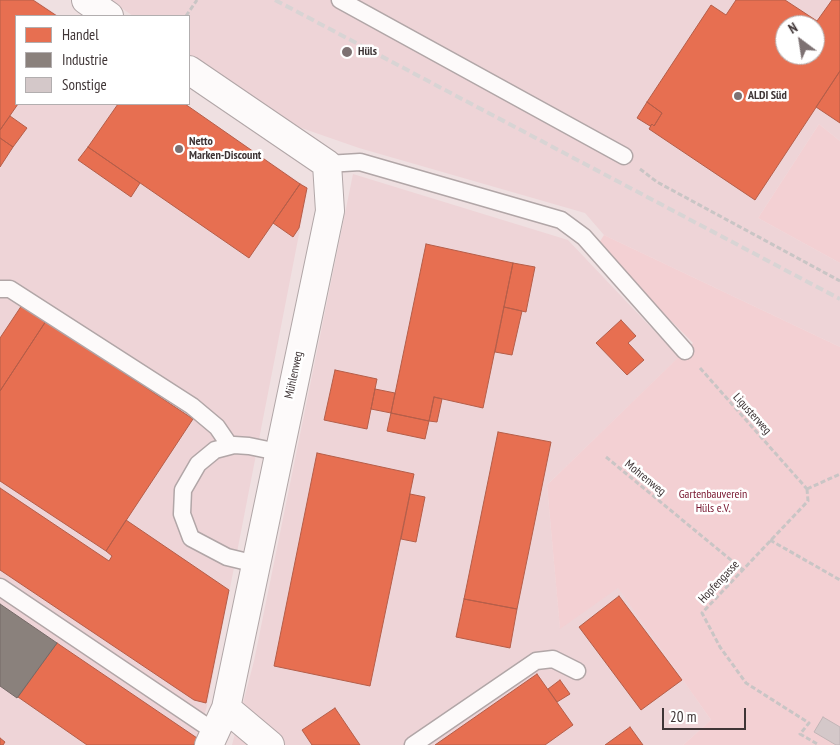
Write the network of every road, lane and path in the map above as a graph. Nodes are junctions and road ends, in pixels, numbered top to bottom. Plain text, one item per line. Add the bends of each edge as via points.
1 (86, 0) edge
2 (196, 0) edge
3 (340, 0) edge
4 (108, 15) edge
5 (187, 15) edge
6 (190, 71) edge
7 (624, 156) joint
8 (327, 164) junction
9 (840, 282) edge
10 (0, 289) edge
11 (685, 351) joint
12 (230, 446) junction
13 (278, 452) junction
14 (606, 457) dead end
15 (840, 474) edge
16 (807, 489) junction
17 (770, 540) junction
18 (256, 564) junction
19 (743, 570) junction
20 (840, 580) edge
21 (0, 588) edge
22 (577, 672) dead end
23 (226, 708) junction
24 (212, 739) edge
25 (270, 745) edge
26 (413, 745) edge
27 (819, 745) edge

1 - 4 street
2 - 5 path
3 - 7 lane
6 - 8 street
7 - 9 path via 657,182
8 - 11 lane via 360,162 562,220 584,237
8 - 13 street, Mühlenweg via 330,211
10 - 12 lane via 10,289 192,406 218,427
11 - 16 path, Ligusterweg
12 - 13 lane
12 - 18 lane via 215,450 198,464 183,490 182,514 191,538 228,557
13 - 18 street, Mühlenweg
14 - 19 path, Mohrenweg
15 - 16 path
16 - 17 path, Hopfengasse via 808,501
17 - 19 path, Hopfengasse
17 - 20 path
18 - 23 street, Mühlenweg
19 - 27 path, Hopfengasse via 702,613 720,647 746,683 808,723 800,734
21 - 24 lane
22 - 26 lane via 553,659 536,662
23 - 24 street, Mühlenweg
23 - 25 street

